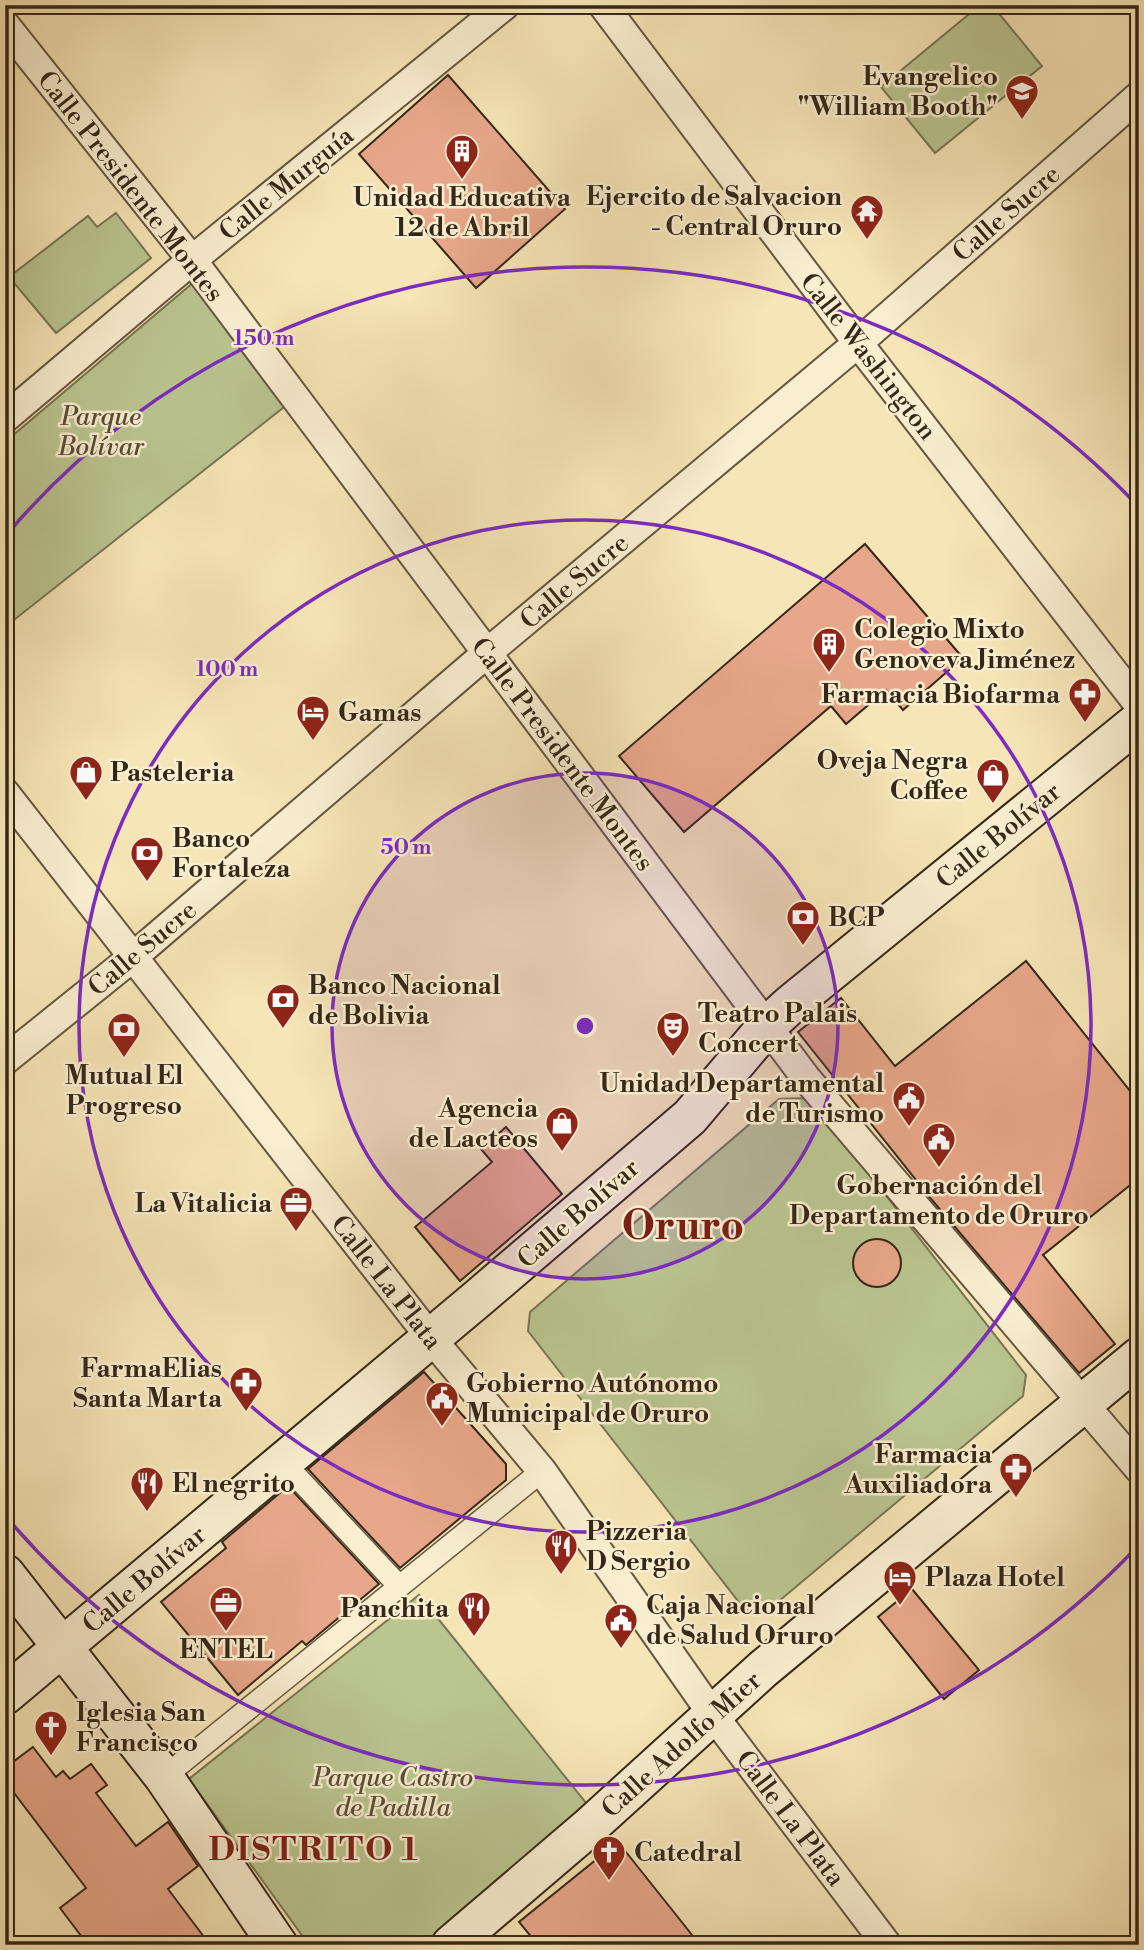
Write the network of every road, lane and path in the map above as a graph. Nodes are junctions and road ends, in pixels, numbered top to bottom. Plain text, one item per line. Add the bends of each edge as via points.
1 (505, 5) edge
2 (603, 5) edge
3 (5, 25) edge
4 (1139, 96) edge
5 (191, 260) junction
6 (858, 343) junction
7 (5, 418) edge
8 (487, 653) junction
9 (1139, 705) edge
10 (1139, 721) edge
11 (5, 793) edge
12 (133, 957) junction
13 (767, 1026) junction
14 (5, 1060) edge
15 (430, 1337) junction
16 (1139, 1357) edge
17 (1082, 1403) junction
18 (283, 1462) junction
19 (1139, 1469) edge
20 (542, 1471) junction
21 (5, 1573) edge
22 (399, 1586) junction
23 (63, 1647) junction
24 (5, 1695) edge
25 (713, 1715) junction
26 (164, 1777) junction
27 (278, 1945) edge
28 (451, 1945) edge
29 (887, 1945) edge

1 - 5 street, Calle Murguía
2 - 6 street, Calle Washington
3 - 5 street, Calle Presidente Montes
4 - 6 street, Calle Sucre
5 - 7 street, Calle Murguía
5 - 8 street, Calle Presidente Montes
6 - 8 street, Calle Sucre
6 - 9 street, Calle Washington
8 - 12 street, Calle Sucre
8 - 13 street, Calle Presidente Montes
10 - 13 main road, Calle Bolívar
11 - 12 street, Calle La Plata
12 - 14 street, Calle Sucre
12 - 15 street, Calle La Plata
13 - 15 main road, Calle Bolívar via 690,1117
13 - 17 street, Calle Presidente Montes
15 - 18 main road, Calle Bolívar
15 - 20 street, Calle La Plata
16 - 17 main road, Calle Adolfo Mier
17 - 19 street, Calle Presidente Montes
17 - 25 main road, Calle Adolfo Mier
18 - 22 street
18 - 23 main road, Calle Bolívar
20 - 22 street
20 - 25 street, Calle La Plata
21 - 23 main road
22 - 26 street
23 - 24 main road, Calle Bolívar
23 - 26 main road
25 - 28 main road, Calle Adolfo Mier
25 - 29 street, Calle La Plata
26 - 27 main road

